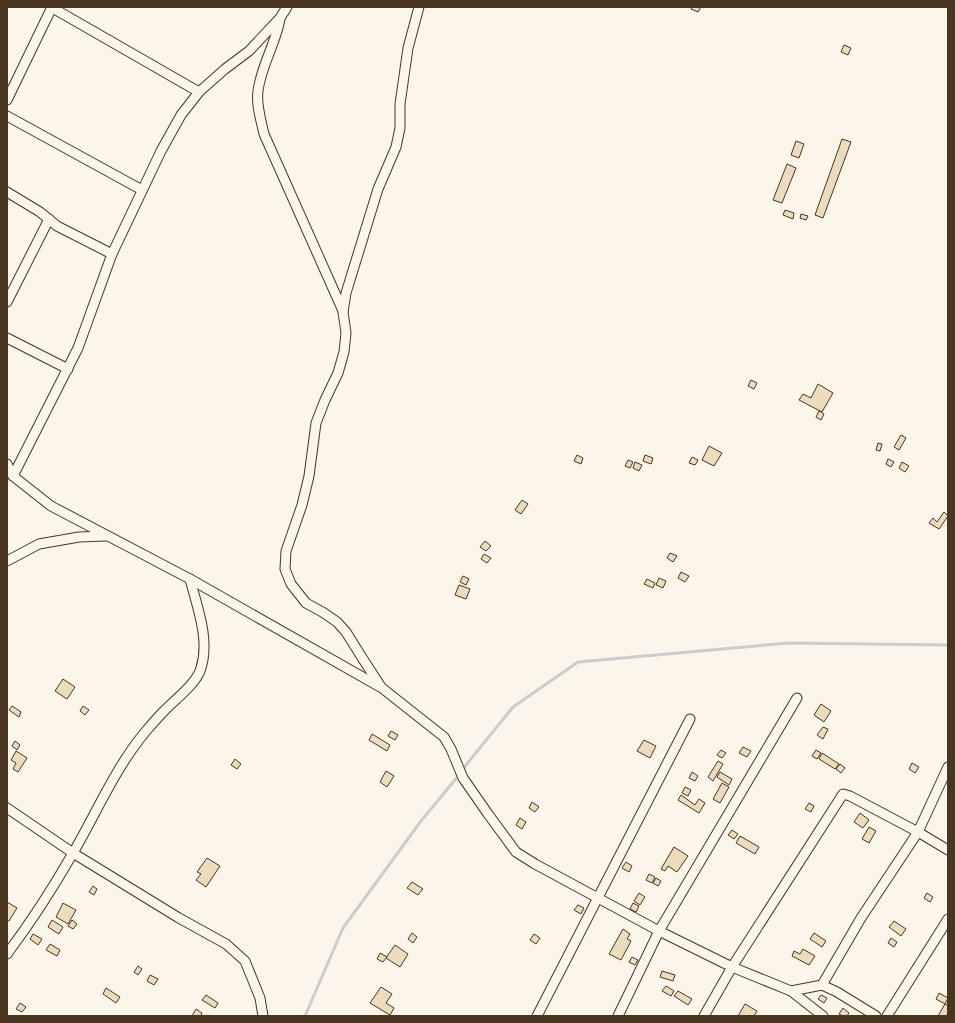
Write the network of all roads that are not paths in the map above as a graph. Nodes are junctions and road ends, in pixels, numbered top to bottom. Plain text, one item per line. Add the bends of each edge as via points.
1 (52, 7) edge
2 (281, 7) edge
3 (287, 7) edge
4 (419, 7) edge
5 (280, 18) junction
6 (199, 92) junction
7 (7, 100) edge
8 (7, 116) edge
9 (142, 190) junction
10 (7, 192) edge
11 (49, 219) junction
12 (112, 254) junction
13 (7, 302) edge
14 (343, 312) junction
15 (7, 338) edge
16 (68, 369) junction
17 (7, 464) edge
18 (13, 476) junction
19 (107, 536) junction
20 (7, 561) edge
21 (190, 579) junction
22 (382, 688) junction
23 (797, 698) dead end
24 (690, 719) dead end
25 (948, 767) edge
26 (7, 808) edge
27 (918, 832) junction
28 (948, 850) edge
29 (73, 853) junction
30 (597, 897) junction
31 (948, 918) edge
32 (659, 931) junction
33 (7, 954) edge
34 (732, 967) junction
35 (822, 985) junction
36 (791, 991) junction
37 (263, 1016) edge
38 (537, 1016) edge
39 (618, 1016) edge
40 (704, 1016) edge
41 (821, 1016) edge
42 (876, 1016) edge
43 (887, 1016) edge

1 - 6 street
1 - 7 street
2 - 5 street
3 - 5 street
4 - 14 street via 408,48 396,147 378,189 346,293
5 - 6 street via 249,51
5 - 14 street via 257,92 258,111 264,134
6 - 9 street via 181,115
8 - 9 street
9 - 12 street
10 - 11 street
11 - 12 street via 57,226
11 - 13 street
12 - 16 street
14 - 22 street via 346,333 344,352 338,373 316,423 309,476 286,552 285,569 291,584 306,604 337,622 346,632
15 - 16 street
16 - 18 street
17 - 18 street
18 - 19 street via 51,506
19 - 20 street via 79,537 39,544
19 - 21 street
21 - 22 street
21 - 29 street via 203,631 205,648 201,669 188,687 145,732 125,759 106,789
22 - 30 street via 444,737 463,778 516,852
23 - 32 street
24 - 30 street
25 - 27 street
26 - 29 street
27 - 28 street
27 - 34 street via 842,794
27 - 35 street via 861,918
29 - 33 street
29 - 37 street via 178,918 226,944 245,962 260,998
30 - 32 street
30 - 38 street
31 - 43 street
32 - 34 street
32 - 39 street
34 - 36 street
34 - 40 street
35 - 36 street
35 - 42 street
36 - 41 street

